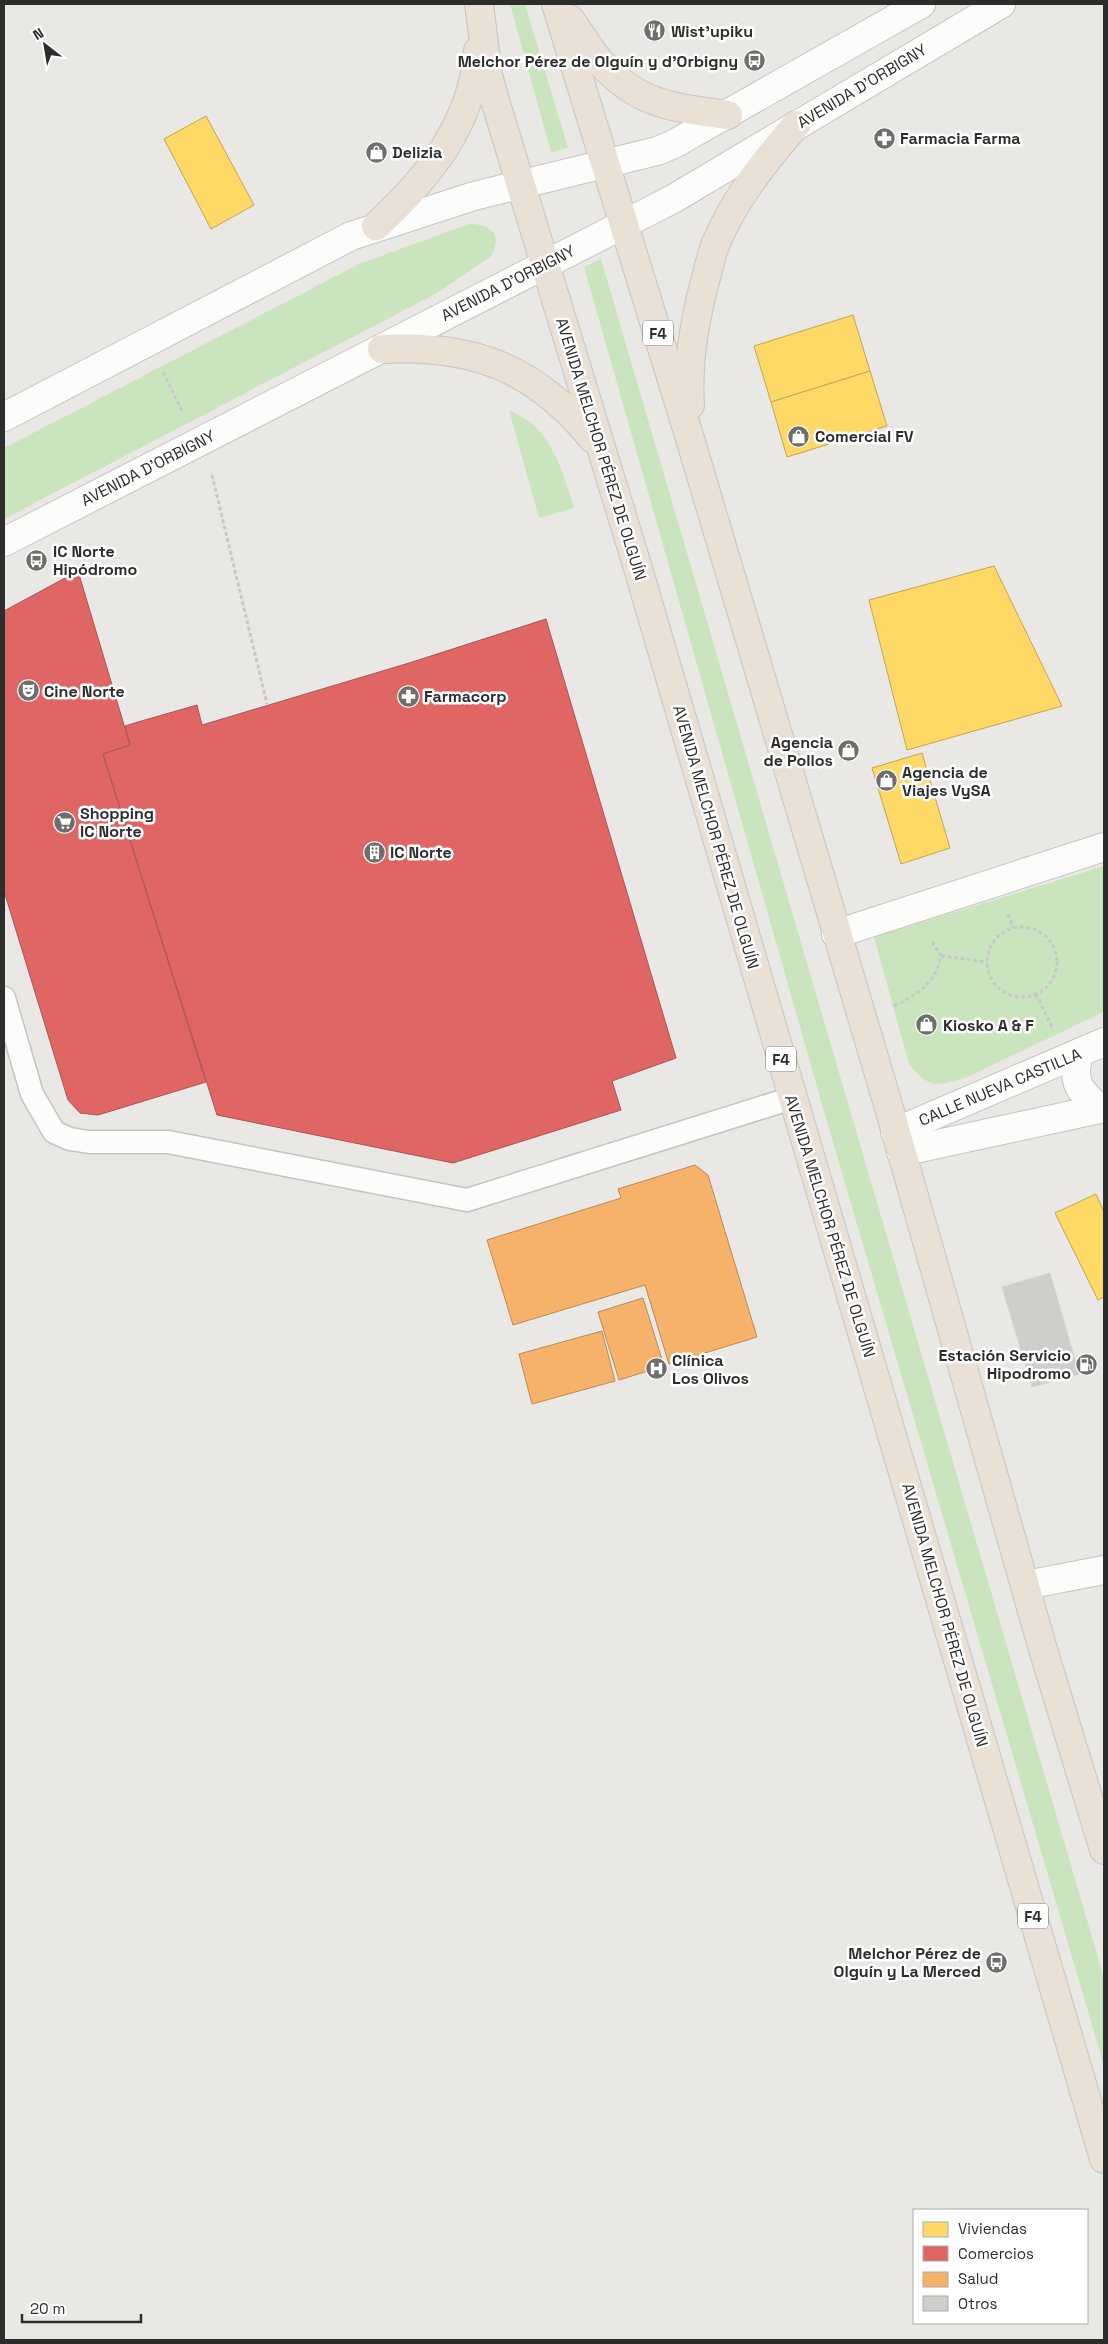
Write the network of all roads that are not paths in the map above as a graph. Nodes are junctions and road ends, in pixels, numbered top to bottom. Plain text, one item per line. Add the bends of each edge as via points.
1 (557, 4) edge
2 (921, 4) edge
3 (1001, 4) edge
4 (480, 15) edge
5 (728, 115) junction
6 (796, 125) junction
7 (606, 165) junction
8 (521, 186) junction
9 (624, 225) junction
10 (376, 226) junction
11 (545, 265) junction
12 (382, 349) junction
13 (4, 417) edge
14 (692, 442) junction
15 (599, 446) junction
16 (4, 542) edge
17 (1104, 847) edge
18 (836, 934) junction
19 (4, 998) edge
20 (1104, 1042) edge
21 (1080, 1053) junction
22 (792, 1098) junction
23 (1102, 1108) edge
24 (898, 1142) junction
25 (1104, 1570) edge
26 (1026, 1585) junction
27 (1104, 1850) edge
28 (1104, 2159) edge

1 - 5 highway via 593,54 635,94 681,109
1 - 7 highway, F4
2 - 5 main road
3 - 6 main road, AVENIDA D'ORBIGNY
4 - 8 highway, AVENIDA MELCHOR PÉREZ DE OLGUÍN / F4 via 488,75
4 - 10 highway via 478,58 471,88 447,145 410,195
5 - 7 main road via 657,151
6 - 9 main road, AVENIDA D'ORBIGNY
6 - 14 highway via 764,163 717,241 697,311 689,367
7 - 8 main road
7 - 9 highway, F4
8 - 10 main road via 474,196
8 - 11 highway, AVENIDA MELCHOR PÉREZ DE OLGUÍN / F4
9 - 11 main road, AVENIDA D'ORBIGNY
9 - 14 highway, F4
10 - 13 main road via 351,236
11 - 12 main road, AVENIDA D'ORBIGNY
11 - 15 highway, AVENIDA MELCHOR PÉREZ DE OLGUÍN / F4
12 - 15 highway via 433,348 495,362 551,395
12 - 16 main road, AVENIDA D'ORBIGNY
14 - 18 highway, F4
15 - 22 highway, AVENIDA MELCHOR PÉREZ DE OLGUÍN / F4 via 637,565
17 - 18 main road
18 - 24 highway, F4
19 - 22 lane via 32,1094 54,1132 70,1139 168,1142 468,1200
20 - 21 main road, CALLE NUEVA CASTILLA
21 - 23 main road via 1074,1072 1080,1091
21 - 24 main road, CALLE NUEVA CASTILLA
22 - 28 highway, AVENIDA MELCHOR PÉREZ DE OLGUÍN / F4
23 - 24 main road
24 - 26 highway, F4
25 - 26 main road
26 - 27 highway, F4

